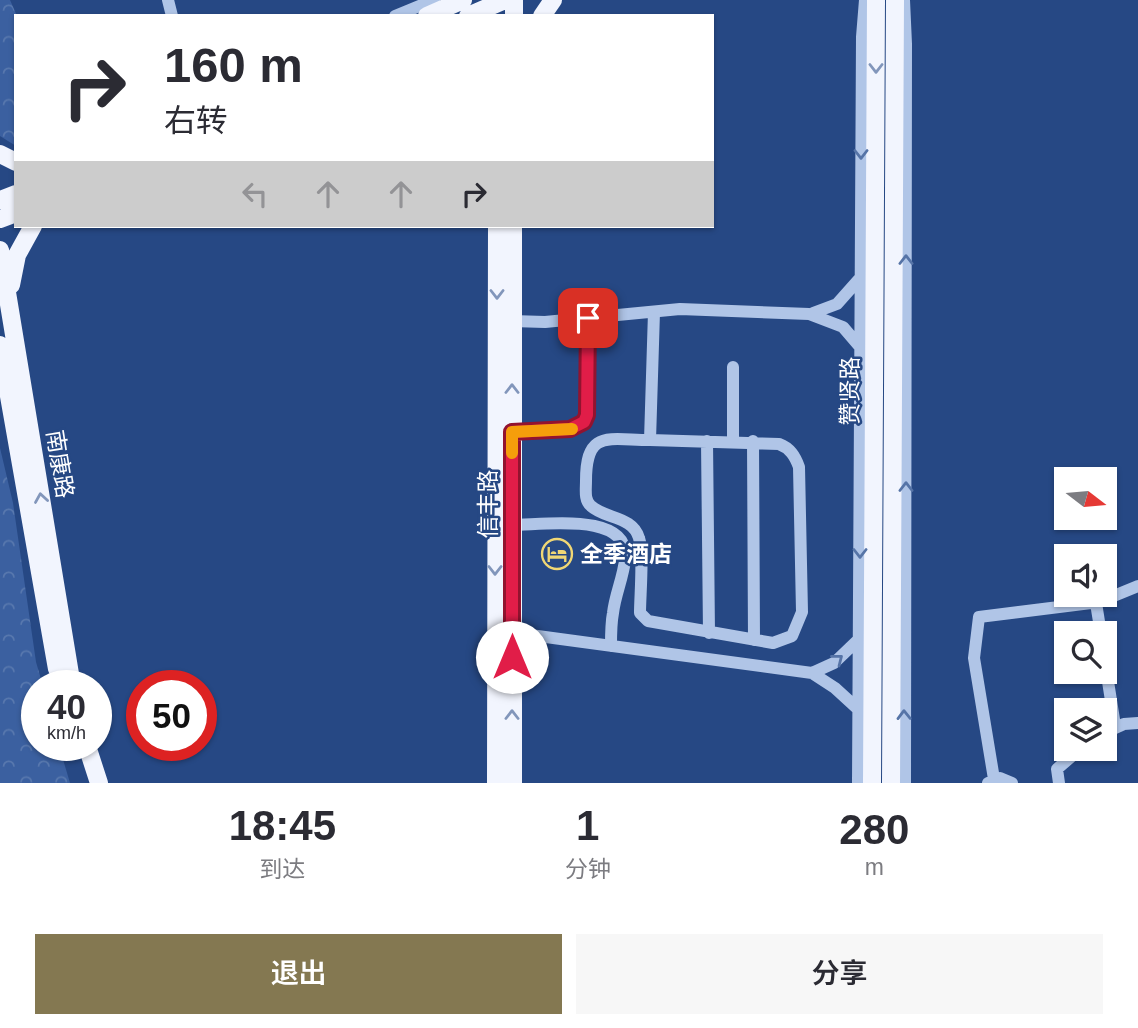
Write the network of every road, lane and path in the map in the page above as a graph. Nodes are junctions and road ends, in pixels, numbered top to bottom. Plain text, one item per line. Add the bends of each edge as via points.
1 (434, 0) edge
2 (440, 0) edge
3 (463, 0) edge
4 (864, 0) edge
5 (876, 0) edge
6 (896, 0) edge
7 (904, 0) edge
8 (503, 7) edge
9 (400, 14) edge
10 (426, 14) edge
11 (429, 14) edge
12 (475, 14) edge
13 (32, 228) edge
14 (497, 228) edge
15 (513, 228) edge
16 (0, 250) edge
17 (861, 277) junction
18 (654, 312) junction
19 (12, 313) junction
20 (809, 314) junction
21 (588, 318) junction
22 (512, 321) junction
23 (0, 345) edge
24 (861, 348) junction
25 (733, 367) dead end
26 (512, 432) junction
27 (650, 440) junction
28 (707, 441) junction
29 (733, 441) junction
30 (753, 441) junction
31 (512, 525) junction
32 (1138, 586) edge
33 (1117, 594) edge
34 (1063, 607) edge
35 (504, 632) junction
36 (709, 633) junction
37 (859, 639) junction
38 (754, 640) junction
39 (611, 646) junction
40 (57, 670) edge
41 (69, 670) edge
42 (812, 673) junction
43 (859, 710) junction
44 (1138, 723) edge
45 (1117, 728) edge
46 (79, 761) edge
47 (92, 761) edge
48 (1066, 761) edge
49 (991, 781) edge
50 (86, 783) edge
51 (99, 783) edge
52 (496, 783) edge
53 (513, 783) edge
54 (858, 783) edge
55 (872, 783) edge
56 (891, 783) edge
57 (905, 783) edge
58 (1012, 783) edge
59 (1059, 783) edge

1 - 9 street
2 - 10 main road
3 - 11 main road
4 -> 17 street
5 -> 55 main road, 赞贤路
6 - 56 main road, 赞贤路
57 -> 7 street
8 - 12 main road
13 - 19 main road via 14,267
14 -> 35 main road, 信丰路
15 - 22 main road, 信丰路
16 - 19 main road, 南康路
17 - 20 street via 837,304
17 - 24 street
18 - 20 street
18 - 21 street
18 - 27 street
41 -> 19 main road, 南康路
20 - 24 street via 843,327
21 - 22 street
21 - 26 street via 584,422 570,429
26 -> 22 main road, 信丰路
23 - 40 main road, 南康路
24 -> 37 street
25 - 29 street
26 - 31 main road, 信丰路
27 - 28 street
27 - 36 street via 603,440 590,448 586,498 595,508 628,524 639,538 640,613 654,624
28 - 29 street
28 - 36 street
29 - 30 street
30 - 38 street
30 - 38 street via 787,447 799,467 802,612 792,636 773,643
31 - 35 main road, 信丰路
31 - 39 street via 599,526 618,534 625,543 625,558 612,612
32 - 33 street
34 - 49 street via 979,617 974,658
35 - 39 street
35 - 52 main road, 信丰路
53 -> 35 main road, 信丰路
36 - 38 street
42 -> 37 street via 834,663
37 - 43 street
39 - 42 street
42 - 43 street
43 - 54 street
44 - 45 street
46 - 50 main road
47 - 51 main road
48 - 59 street via 1057,769
49 - 58 street via 1005,778

